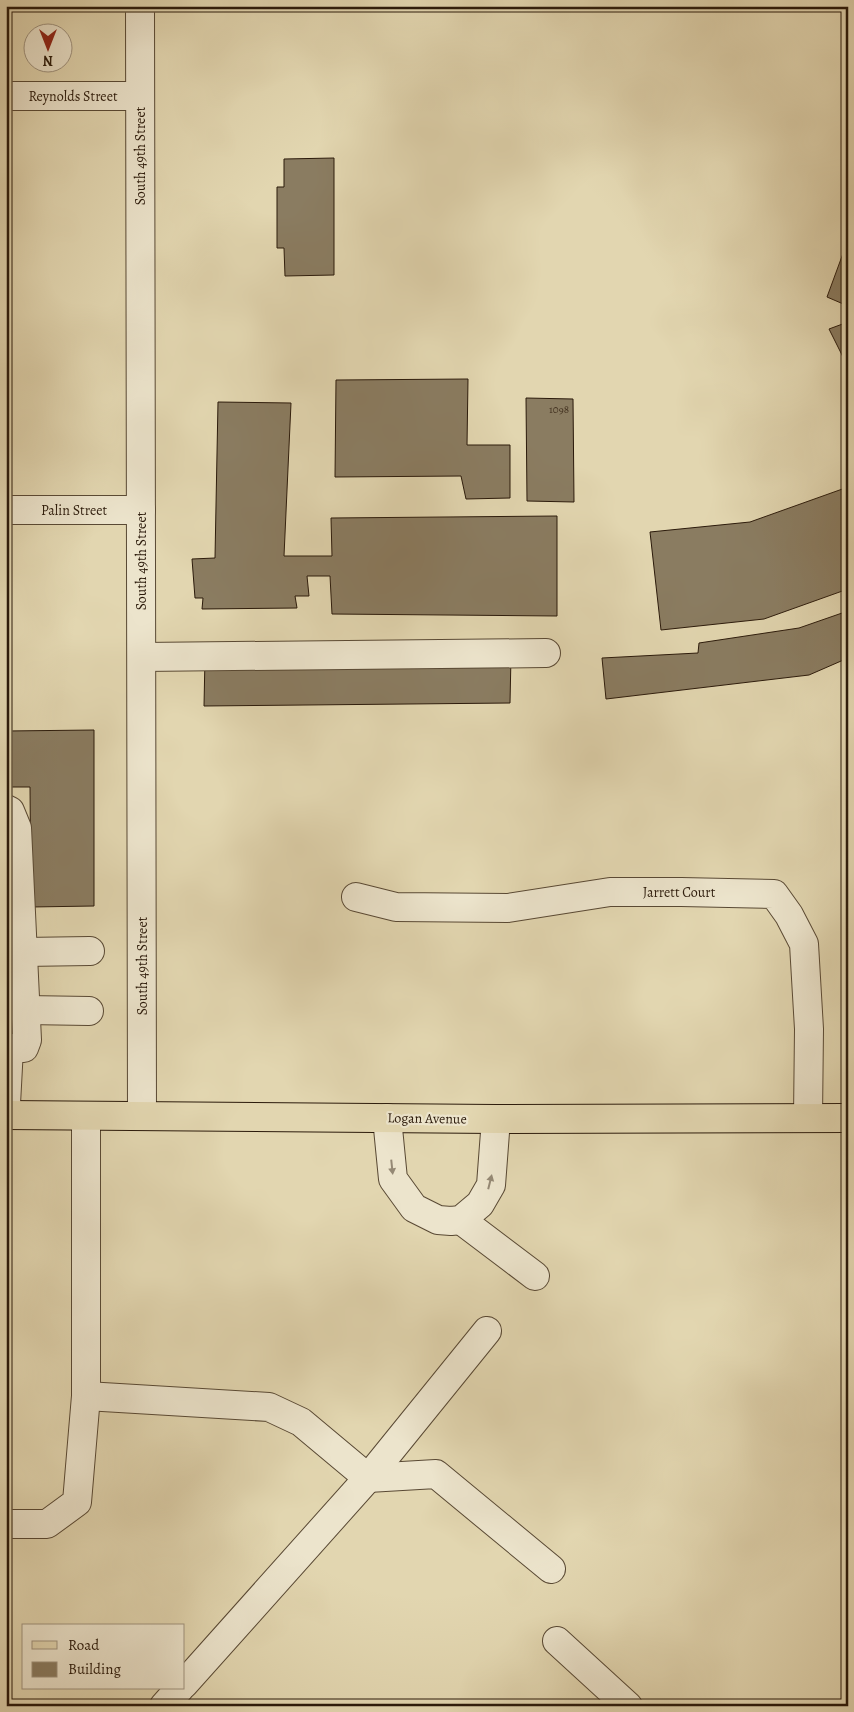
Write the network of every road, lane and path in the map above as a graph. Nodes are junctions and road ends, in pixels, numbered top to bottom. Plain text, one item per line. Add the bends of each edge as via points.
1 (140, 6) edge
2 (6, 96) edge
3 (140, 96) junction
4 (6, 510) edge
5 (141, 510) junction
6 (546, 653) dead end
7 (142, 657) junction
8 (6, 809) edge
9 (356, 897) dead end
10 (90, 951) dead end
11 (23, 952) junction
12 (26, 1010) junction
13 (89, 1011) dead end
14 (7, 1048) edge
15 (6, 1104) edge
16 (6, 1115) edge
17 (86, 1116) junction
18 (142, 1116) junction
19 (808, 1117) junction
20 (387, 1118) junction
21 (848, 1118) edge
22 (496, 1119) junction
23 (461, 1220) junction
24 (535, 1276) dead end
25 (486, 1331) dead end
26 (86, 1396) junction
27 (368, 1478) junction
28 (6, 1524) edge
29 (551, 1569) dead end
30 (557, 1641) dead end
31 (185, 1683) edge
32 (178, 1690) edge
33 (164, 1706) edge
34 (628, 1706) edge

1 - 3 street, South 49th Street
2 - 3 street, Reynolds Street
3 - 5 street, South 49th Street
4 - 5 street, Palin Street
5 - 7 street, South 49th Street
6 - 7 street
7 - 18 street, South 49th Street
8 - 11 street via 17,828
9 - 19 street, Jarrett Court via 396,907 508,908 610,892 774,894 804,944 809,1029
10 - 11 street
11 - 12 street
12 - 13 street
12 - 14 street via 27,1040 24,1048
14 - 15 street
16 - 17 main road, Logan Avenue
17 - 18 main road, Logan Avenue
17 - 26 street
18 - 20 main road, Logan Avenue
19 - 21 main road, Logan Avenue
19 - 22 main road, Logan Avenue
20 - 22 main road, Logan Avenue
20 -> 23 street via 393,1179 414,1208 438,1220
23 -> 22 street via 480,1204 492,1185
23 - 24 street
25 - 27 street
26 - 27 street via 269,1407 301,1422
26 - 28 street via 77,1502 48,1524
27 - 29 street via 436,1474
27 - 31 street
30 - 34 street
32 - 33 street

